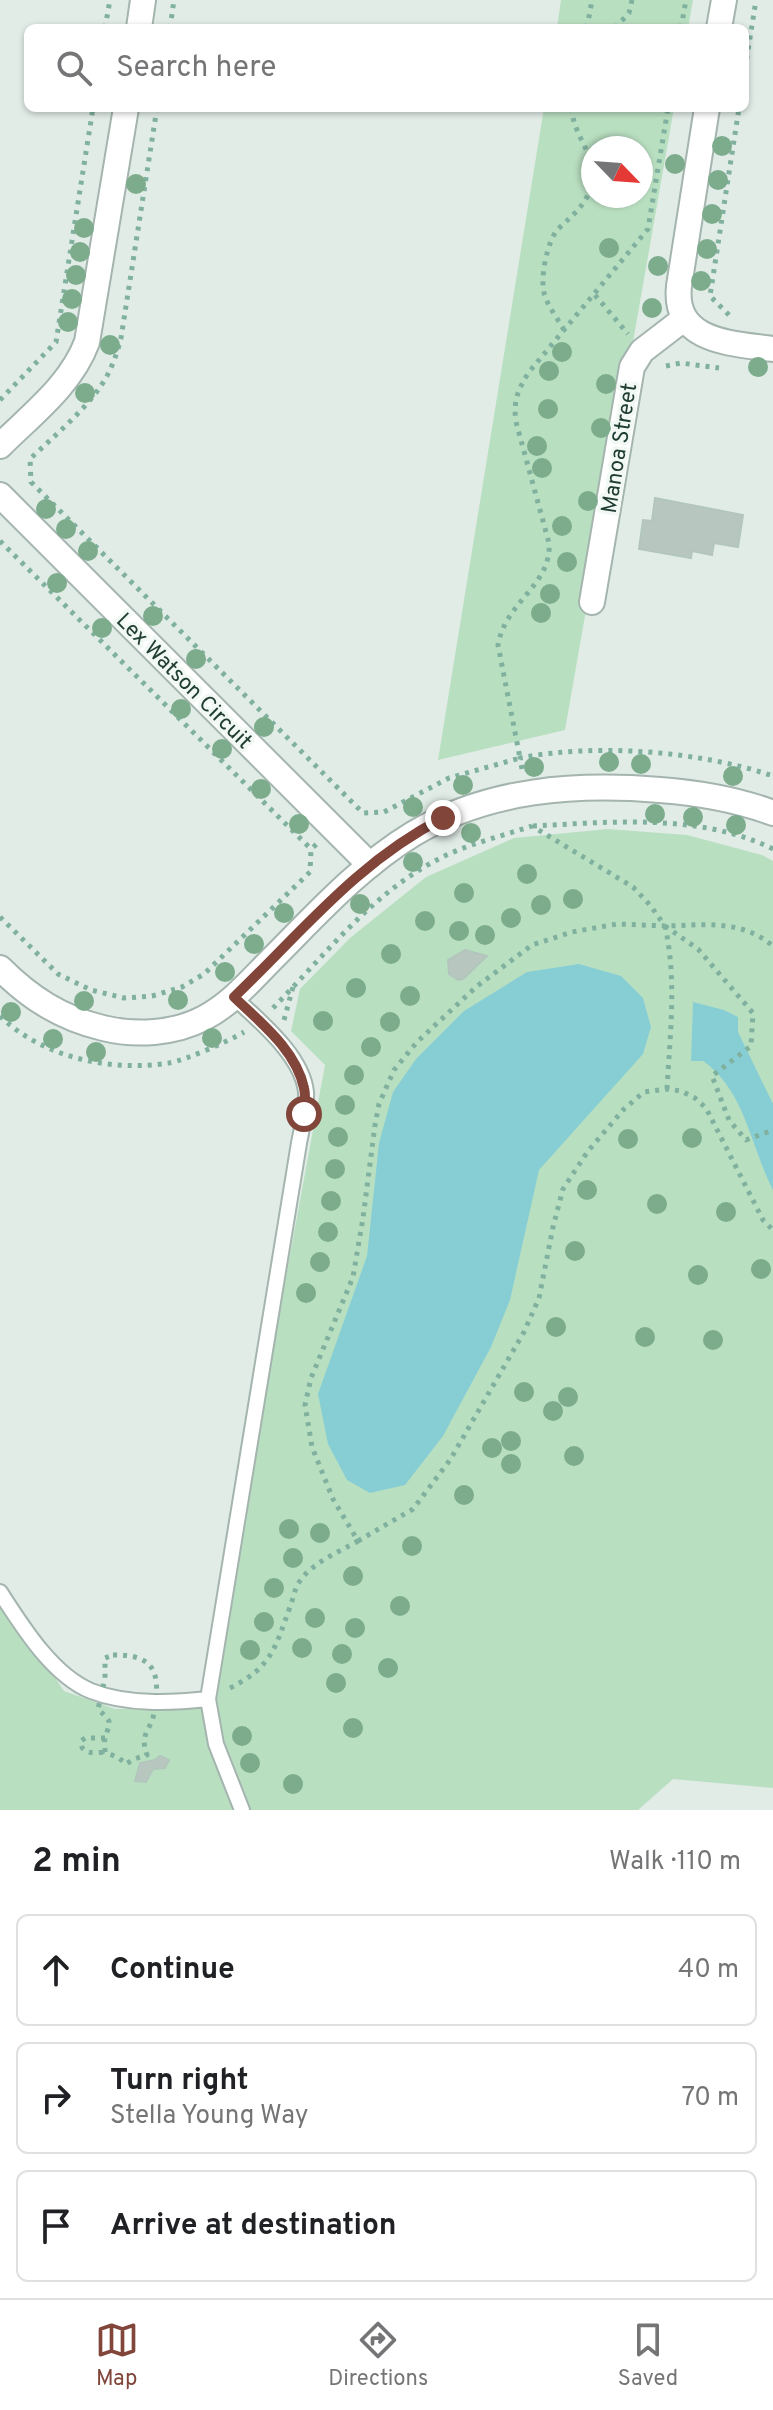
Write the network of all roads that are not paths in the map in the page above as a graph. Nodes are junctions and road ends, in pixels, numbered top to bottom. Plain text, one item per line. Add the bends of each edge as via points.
1 (143, 0) edge
2 (724, 0) edge
3 (140, 24) edge
4 (720, 24) edge
5 (125, 112) edge
6 (706, 112) edge
7 (685, 318) junction
8 (773, 349) edge
9 (0, 446) edge
10 (0, 495) edge
11 (592, 602) dead end
12 (773, 813) edge
13 (370, 865) junction
14 (0, 968) edge
15 (234, 997) junction
16 (0, 1592) edge
17 (208, 1699) junction
18 (242, 1810) edge

1 - 3 street
2 - 4 street
5 - 9 street via 82,357
6 - 7 street via 678,294
7 - 8 street via 712,339
7 - 11 street, Manoa Street via 642,351 632,367
10 - 13 street, Lex Watson Circuit
12 - 13 street via 685,792 562,788 471,807 417,832
13 - 15 street
14 - 15 street via 51,1009 110,1030 150,1032 188,1025
15 - 17 lane via 279,1042 299,1069 306,1092
16 - 17 lane via 39,1647 91,1690 173,1702
17 - 18 lane via 216,1744

